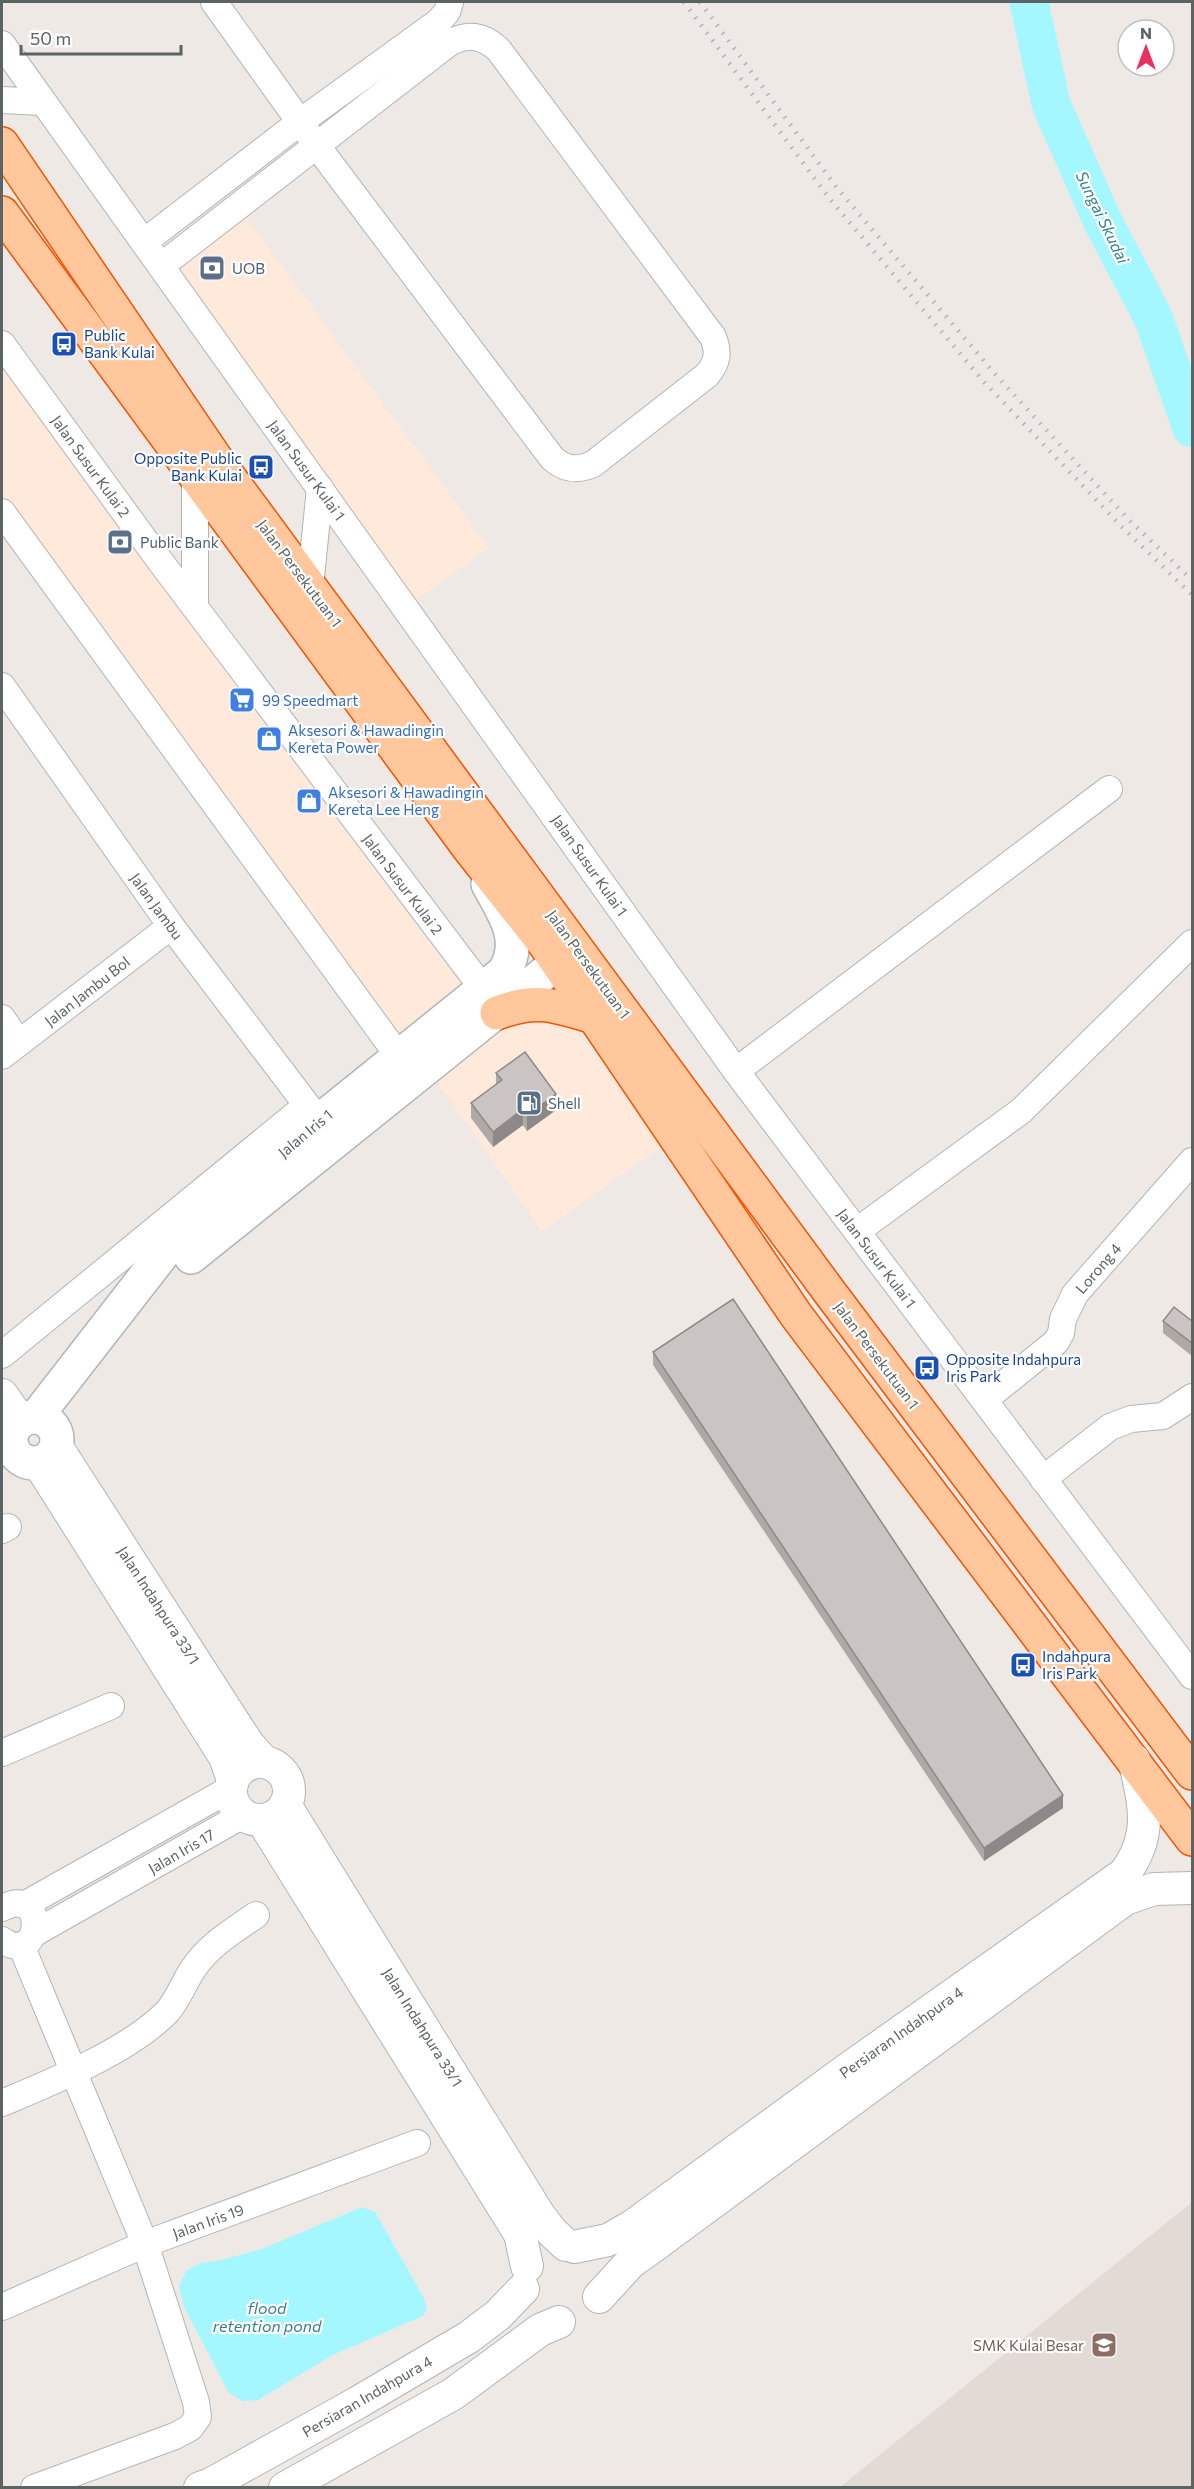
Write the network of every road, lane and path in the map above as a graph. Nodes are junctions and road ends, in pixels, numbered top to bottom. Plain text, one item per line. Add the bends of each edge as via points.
1 (214, 2) edge
2 (450, 2) edge
3 (2, 44) edge
4 (2, 100) edge
5 (43, 102) junction
6 (300, 122) junction
7 (2, 144) edge
8 (317, 146) junction
9 (2, 213) edge
10 (144, 242) junction
11 (161, 266) junction
12 (2, 344) edge
13 (195, 474) junction
14 (320, 488) junction
15 (2, 512) edge
16 (310, 586) junction
17 (195, 608) junction
18 (2, 686) edge
19 (1109, 789) dead end
20 (468, 847) junction
21 (171, 926) junction
22 (563, 929) junction
23 (1192, 943) edge
24 (557, 963) junction
25 (490, 1002) junction
26 (591, 1016) junction
27 (2, 1018) edge
28 (10, 1049) edge
29 (400, 1058) junction
30 (736, 1071) junction
31 (312, 1114) junction
32 (1192, 1161) edge
33 (856, 1231) junction
34 (2, 1355) edge
35 (2, 1395) edge
36 (1192, 1399) edge
37 (984, 1400) junction
38 (27, 1444) edge
39 (1043, 1479) junction
40 (1192, 1676) edge
41 (111, 1707) dead end
42 (2, 1754) edge
43 (1134, 1760) junction
44 (264, 1762) junction
45 (1192, 1773) edge
46 (251, 1802) junction
47 (1192, 1839) edge
48 (1192, 1888) edge
49 (9, 1903) edge
50 (256, 1915) dead end
51 (19, 1940) edge
52 (75, 2071) junction
53 (2, 2103) edge
54 (417, 2143) dead end
55 (145, 2244) junction
56 (570, 2246) junction
57 (525, 2278) junction
58 (599, 2296) junction
59 (2, 2307) edge
60 (560, 2322) junction
61 (34, 2487) edge
62 (200, 2487) edge
63 (285, 2487) edge

1 - 6 street
2 - 6 street via 438,22
3 - 5 street, Jalan Susur Kulai 1
4 - 5 street
5 - 10 street, Jalan Susur Kulai 1
6 - 8 street
6 - 10 street
7 - 16 highway, Jalan Persekutuan 1 via 221,466
8 - 8 street via 449,42 461,36 488,40 713,337 718,357 714,367 593,464 583,469 560,465
8 - 11 street
9 - 13 highway, Jalan Persekutuan 1
10 - 11 street, Jalan Susur Kulai 1
11 - 14 street, Jalan Susur Kulai 1
12 - 17 street, Jalan Susur Kulai 2
13 - 17 street
13 - 20 highway, Jalan Persekutuan 1
14 - 16 street
14 - 30 street, Jalan Susur Kulai 1
15 - 29 street
16 - 22 highway, Jalan Persekutuan 1
17 - 25 street, Jalan Susur Kulai 2
18 - 21 street, Jalan Jambu
19 - 30 street
20 - 24 highway, Jalan Persekutuan 1
20 - 25 main road, Jalan Iris 1 via 508,924 513,942 511,960
21 - 28 street, Jalan Jambu Bol
21 - 31 street, Jalan Jambu
22 - 24 highway
22 - 45 highway, Jalan Persekutuan 1 via 831,1294
23 - 33 street via 1022,1112
24 - 25 main road, Jalan Iris 1
24 - 26 highway, Jalan Persekutuan 1
25 - 26 highway via 540,1003
25 - 29 main road, Jalan Iris 1
25 - 38 main road, Jalan Iris 1 via 185,1261
26 - 43 highway, Jalan Persekutuan 1 via 796,1315
27 - 28 street
29 - 31 main road, Jalan Iris 1
30 - 33 street, Jalan Susur Kulai 1
31 - 34 street
31 - 38 main road, Jalan Iris 1 via 165,1251
32 - 37 street, Lorong 4 via 1074,1294 1056,1342
33 - 37 street, Jalan Susur Kulai 1
35 - 38 street
36 - 39 street via 1163,1416 1131,1419 1110,1427
37 - 39 street, Jalan Susur Kulai 1
38 - 44 street, Jalan Indahpura 33/1
38 - 46 street, Jalan Indahpura 33/1
39 - 40 street, Jalan Susur Kulai 1
41 - 42 street
43 - 47 highway, Jalan Persekutuan 1
43 - 56 street, Persiaran Indahpura 4 via 1144,1810 1143,1842 1124,1874 634,2225 608,2240
44 - 46 street via 246,1766
44 - 46 street, Jalan Indahpura 33/1 via 286,1778 288,1796
46 - 49 street, Jalan Iris 17
46 - 51 street, Jalan Iris 17 via 118,1887
46 - 56 street, Jalan Indahpura 33/1 via 539,2215
46 - 57 street, Jalan Indahpura 33/1 via 520,2234
48 - 58 street, Persiaran Indahpura 4 via 1154,1890 1125,1899 630,2263
49 - 51 street via 29,1909 36,1921
50 - 52 street via 216,1942 194,1967 168,2011 140,2035
51 - 52 street
52 - 53 street
52 - 55 street
54 - 55 street, Jalan Iris 19
55 - 59 street, Jalan Iris 19
55 - 61 street via 198,2417 190,2428 175,2436
56 - 57 street, Persiaran Indahpura 4 via 541,2251
56 - 58 street via 589,2255 599,2270
57 - 60 street via 532,2308
57 - 62 street, Persiaran Indahpura 4 via 498,2315 469,2337 357,2403
58 - 60 street, Persiaran Indahpura 4 via 588,2313
60 - 63 street, Persiaran Indahpura 4 via 540,2330 453,2394

